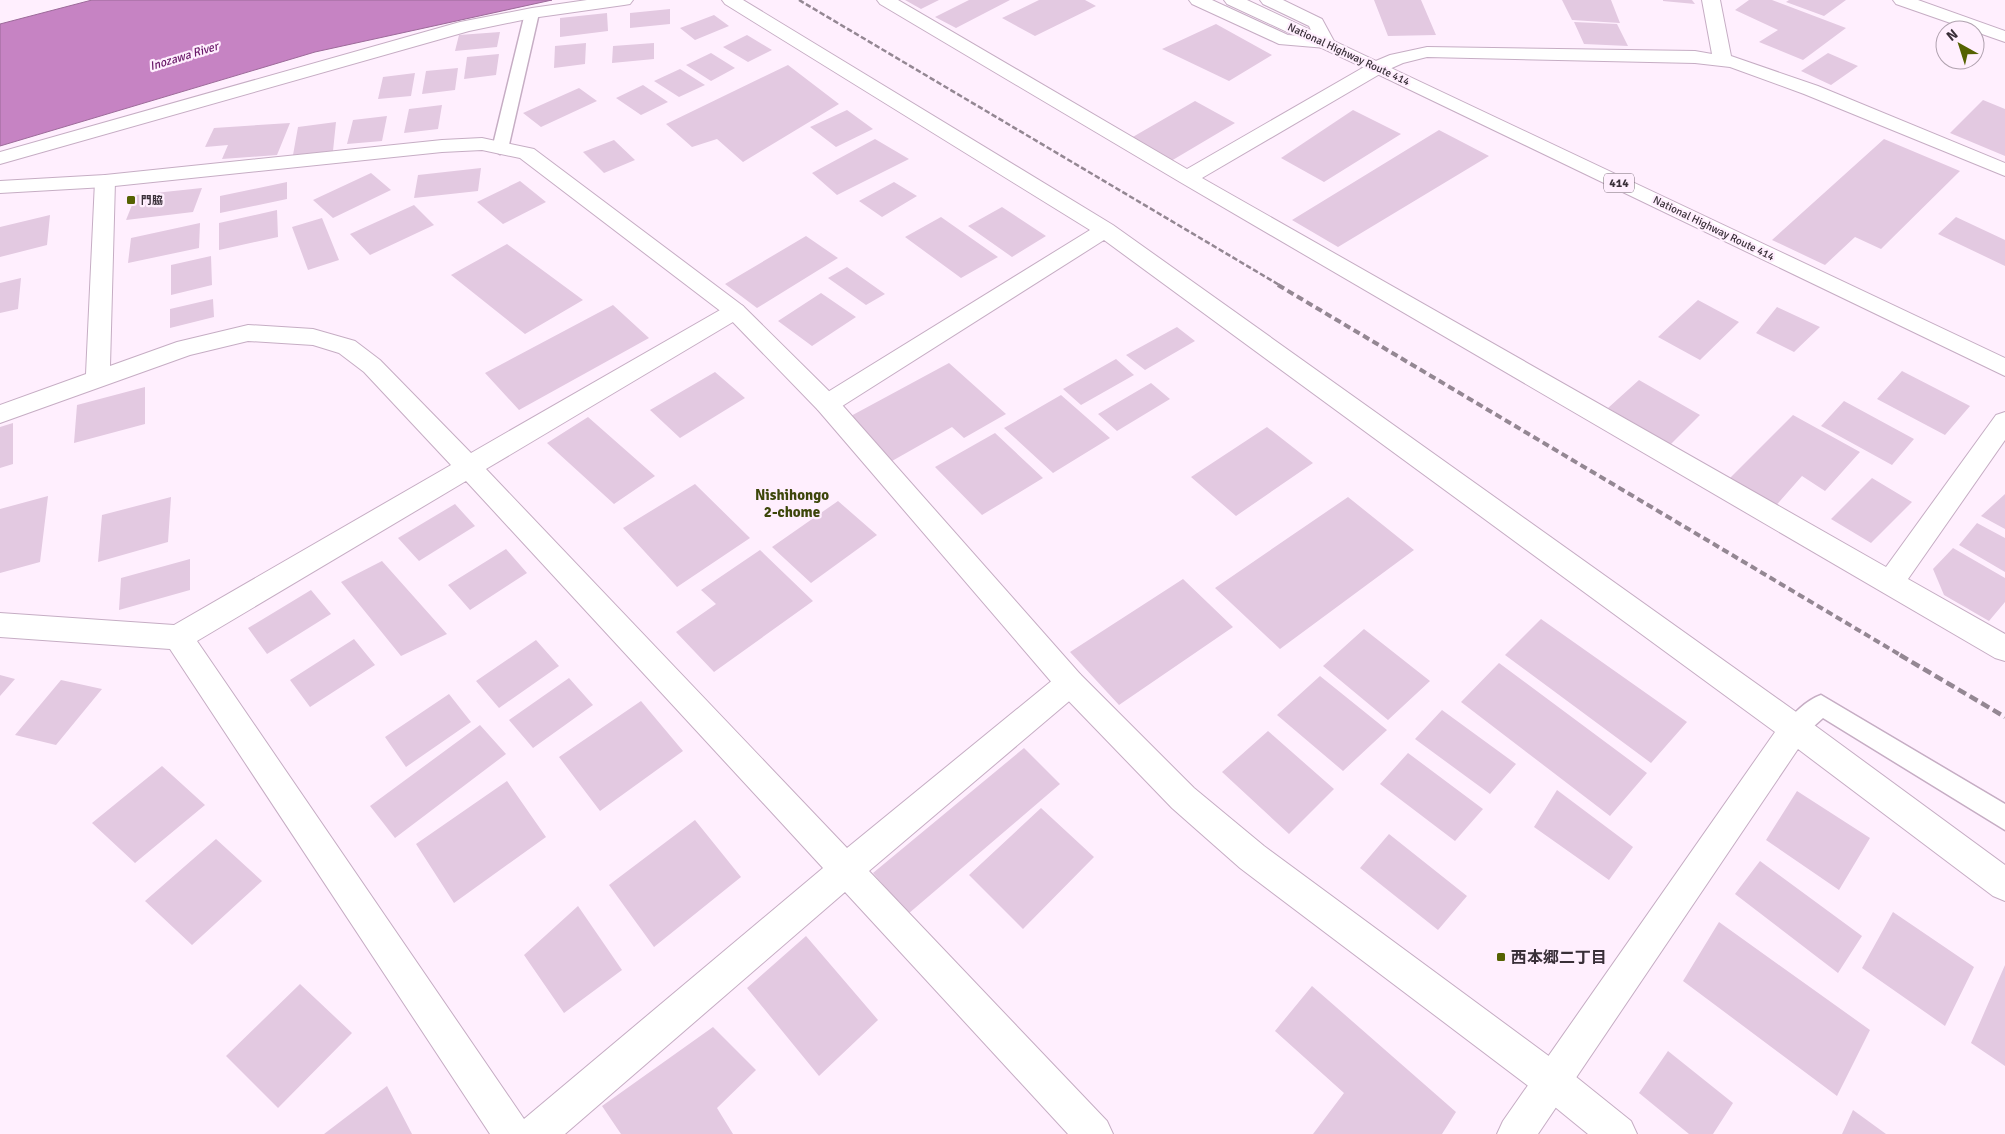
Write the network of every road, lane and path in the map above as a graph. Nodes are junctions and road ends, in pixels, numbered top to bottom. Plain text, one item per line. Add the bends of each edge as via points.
1 (624, 0) edge
2 (730, 0) edge
3 (886, 0) edge
4 (1198, 0) edge
5 (1233, 0) edge
6 (1269, 0) edge
7 (1711, 0) edge
8 (1902, 0) edge
9 (532, 13) junction
10 (2005, 37) edge
11 (1326, 43) junction
12 (1723, 61) junction
13 (1378, 67) junction
14 (500, 149) junction
15 (0, 158) edge
16 (2005, 170) edge
17 (1187, 178) junction
18 (104, 181) junction
19 (0, 187) edge
20 (1105, 230) junction
21 (735, 311) junction
22 (2005, 368) edge
23 (98, 377) junction
24 (828, 404) junction
25 (0, 414) edge
26 (2005, 421) edge
27 (468, 466) junction
28 (1890, 583) junction
29 (0, 625) edge
30 (178, 637) junction
31 (2005, 649) edge
32 (1070, 683) junction
33 (1795, 729) junction
34 (2005, 818) edge
35 (847, 869) junction
36 (2005, 885) edge
37 (1552, 1081) junction
38 (512, 1134) edge
39 (536, 1134) edge
40 (1094, 1134) edge
41 (1516, 1134) edge
42 (1618, 1134) edge

1 - 9 main road
2 - 20 main road
3 - 17 main road
4 - 11 main road via 1285,40
5 - 11 main road, National Highway Route 414 / 414
6 - 11 main road via 1316,23
7 - 12 main road
8 - 10 main road
9 - 14 lane
9 - 15 main road via 466,26
11 - 13 main road, National Highway Route 414 / 414
12 - 13 main road via 1695,57 1427,52
12 - 16 main road via 1811,90
13 - 17 main road
13 - 22 main road, National Highway Route 414 / 414
14 - 18 main road via 482,144 442,146
14 - 21 main road via 527,153
17 - 28 main road
18 - 19 main road
18 - 23 main road
20 - 24 main road
20 - 33 main road
21 - 24 main road
21 - 27 main road
23 - 25 main road
23 - 27 main road via 185,348 248,333 313,337 347,347 372,366
24 - 32 main road
26 - 28 main road
27 - 30 main road
27 - 35 main road
28 - 31 main road
29 - 30 main road
30 - 38 main road
32 - 35 main road
32 - 37 main road via 1182,798 1252,857
33 - 34 lane via 1821,705
33 - 36 main road
33 - 37 main road
35 - 39 main road
35 - 40 main road
37 - 41 main road
37 - 42 main road

